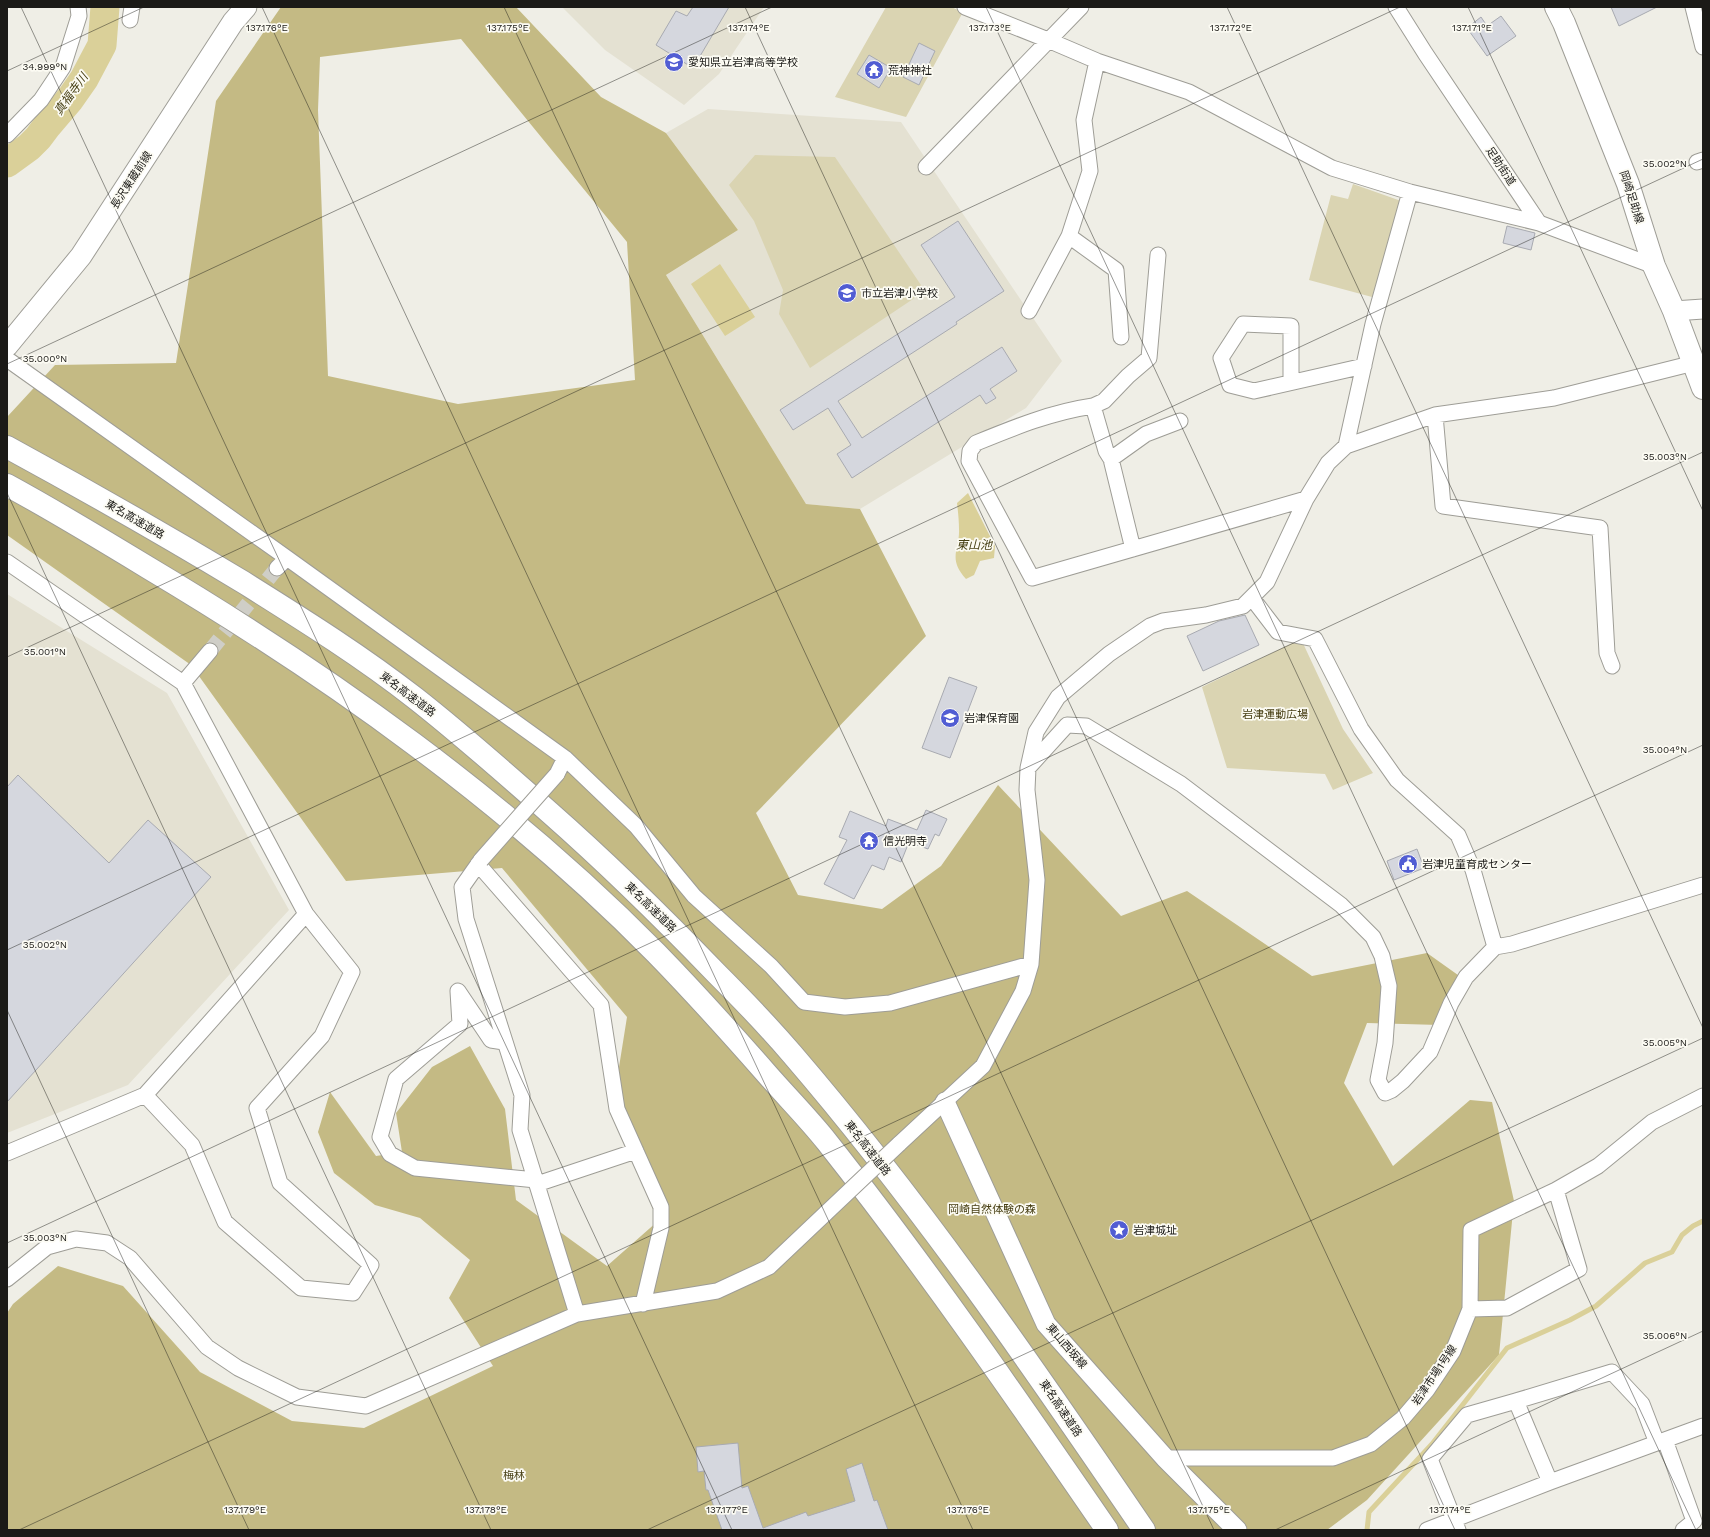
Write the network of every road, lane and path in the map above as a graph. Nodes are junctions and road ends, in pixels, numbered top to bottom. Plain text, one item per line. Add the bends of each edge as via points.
1 (78, 7) edge
2 (246, 7) edge
3 (965, 7) edge
4 (1081, 7) edge
5 (1396, 7) edge
6 (1556, 7) edge
7 (1693, 7) edge
8 (1048, 40) junction
9 (1703, 47) edge
10 (1097, 61) junction
11 (7, 135) edge
12 (926, 167) dead end
13 (1410, 192) junction
14 (1539, 223) junction
15 (1069, 236) junction
16 (1158, 255) dead end
17 (1654, 266) junction
18 (1703, 309) edge
19 (1029, 311) dead end
20 (1674, 311) junction
21 (1121, 337) dead end
22 (7, 346) edge
23 (7, 359) edge
24 (1694, 363) junction
25 (1364, 366) junction
26 (1291, 382) junction
27 (1703, 388) edge
28 (1093, 406) junction
29 (1435, 415) junction
30 (1180, 421) dead end
31 (1346, 446) junction
32 (7, 447) edge
33 (1111, 460) junction
34 (7, 485) edge
35 (1306, 499) junction
36 (1133, 549) junction
37 (7, 562) edge
38 (1252, 598) junction
39 (210, 651) tunnel mouth
40 (1612, 666) dead end
41 (183, 683) junction
42 (565, 758) junction
43 (1028, 768) junction
44 (480, 862) junction
45 (1703, 885) edge
46 (306, 914) junction
47 (1495, 947) junction
48 (1031, 964) junction
49 (504, 1042) junction
50 (145, 1095) junction
51 (1703, 1096) edge
52 (945, 1102) junction
53 (636, 1150) junction
54 (7, 1152) edge
55 (536, 1182) junction
56 (1556, 1190) junction
57 (7, 1279) edge
58 (643, 1304) junction
59 (1470, 1309) junction
60 (577, 1314) junction
61 (1516, 1401) junction
62 (1703, 1426) edge
63 (1661, 1441) junction
64 (1165, 1458) junction
65 (1550, 1482) junction
66 (1457, 1525) edge
67 (1107, 1530) edge
68 (1144, 1530) edge
69 (1236, 1530) edge
70 (1428, 1530) edge
71 (1683, 1530) edge

1 - 11 street via 79,16 63,67 41,100
2 - 22 main road, 長沢東蔵前線 via 233,22 82,256
3 - 8 street
4 - 8 street
5 - 14 street, 足助街道
6 - 17 main road, 岡崎足助線 via 1628,184
7 - 9 street
8 - 10 street
8 - 12 street
10 - 13 street via 1189,92 1332,168
10 - 15 street via 1084,120 1090,171
13 - 14 street
13 - 25 street via 1373,324
14 - 17 street
15 - 19 street
15 - 21 street via 1116,270
16 - 28 street via 1149,358 1104,401
17 - 20 main road, 岡崎足助線
18 - 20 street
20 - 24 main road, 岡崎足助線
23 - 42 street via 282,563
24 - 27 main road, 岡崎足助線
24 - 29 street via 1554,398
25 - 26 street
25 - 31 street
26 - 26 street via 1254,391 1230,385 1220,358 1243,324 1291,326
28 - 33 street
28 - 36 street via 1071,409 1034,420 976,443 970,451 969,461 1032,578
29 - 31 street
29 - 40 street via 1443,506 1600,528 1607,653
30 - 33 street via 1146,434
31 - 35 street via 1328,463
32 - 68 main road, 東名高速道路 via 213,564 321,631 420,702 507,775 636,892 792,1053 872,1152 1044,1383
33 - 36 street
34 - 67 main road via 198,597 284,651 384,720 486,800 619,917 738,1041 825,1140 929,1276
35 - 36 street
35 - 38 street via 1268,582
37 - 41 street
38 - 43 street via 1243,606 1206,615 1163,621 1150,626 1109,654 1058,697 1036,732
38 - 47 street via 1278,632 1315,639 1361,729 1397,780 1458,835 1473,870
39 - 41 street
41 - 46 street
42 - 44 street, bridge via 557,774
42 - 48 street via 636,826 694,896 771,966 804,1002 845,1007 890,1003
43 - 47 street via 1067,725 1086,726 1181,784 1341,905 1373,937 1382,956 1389,986 1385,1043 1378,1080 1385,1093 1403,1081 1430,1052 1451,1003 1466,977
43 - 48 street via 1027,790 1038,880
44 - 49 street via 462,887 466,919
44 - 53 street via 602,1005 617,1109
45 - 47 street
46 - 50 street
46 - 50 street via 352,972 322,1036 257,1108 280,1183 371,1265 353,1293 301,1288 225,1222 192,1145
48 - 52 street via 1023,991 983,1066
49 - 55 street via 522,1095 520,1130
49 - 55 street via 491,1040 458,991 460,1024 396,1079 380,1137 390,1154 415,1168
50 - 54 street
51 - 56 street, 岩津市場1号線 via 1652,1122 1598,1166
52 - 58 street, bridge via 769,1267 717,1291
52 - 64 street, 東山西坂線 via 1046,1324
53 - 55 street
53 - 58 street via 661,1207 661,1228
55 - 60 street
56 - 59 street, 岩津市場1号線 via 1471,1230
56 - 59 street via 1579,1269 1507,1308
57 - 60 street via 48,1247 76,1239 107,1243 130,1258 207,1347 238,1368 297,1397 366,1406
58 - 60 street
59 - 64 street, 岩津市場1号線 via 1453,1351 1427,1390 1403,1418 1371,1444 1333,1458
61 - 63 street via 1612,1372 1642,1404
61 - 65 street
61 - 66 street via 1467,1415 1430,1459
62 - 63 street
63 - 65 street
63 - 71 street via 1694,1521
64 - 69 street, 東山西坂線
65 - 66 street
66 - 70 street

